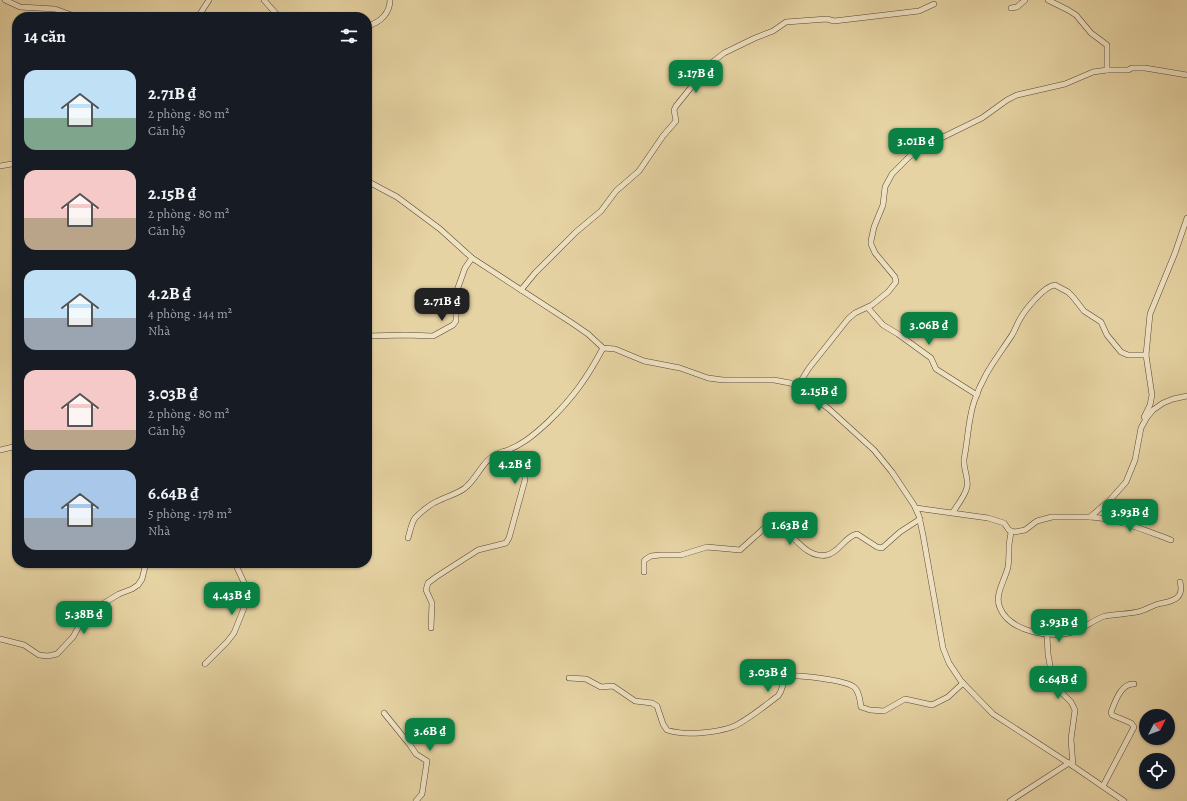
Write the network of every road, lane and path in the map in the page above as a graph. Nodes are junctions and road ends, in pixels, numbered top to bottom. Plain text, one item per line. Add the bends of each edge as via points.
1 (5, 0) edge
2 (209, 0) edge
3 (264, 0) edge
4 (390, 0) edge
5 (1025, 0) edge
6 (1048, 0) edge
7 (934, 4) dead end
8 (1011, 8) dead end
9 (61, 12) edge
10 (201, 12) edge
11 (275, 12) edge
12 (372, 25) edge
13 (1107, 70) junction
14 (1187, 75) edge
15 (12, 164) edge
16 (0, 166) edge
17 (372, 184) edge
18 (1187, 218) edge
19 (472, 258) junction
20 (522, 290) junction
21 (868, 308) junction
22 (372, 336) edge
23 (603, 348) junction
24 (1146, 354) junction
25 (797, 387) junction
26 (977, 395) junction
27 (1187, 396) edge
28 (1141, 428) junction
29 (12, 447) edge
30 (0, 450) edge
31 (502, 452) junction
32 (916, 508) junction
33 (954, 512) junction
34 (1090, 517) junction
35 (920, 519) junction
36 (1009, 530) junction
37 (408, 538) dead end
38 (1171, 540) dead end
39 (145, 568) edge
40 (237, 568) edge
41 (644, 572) dead end
42 (1180, 582) dead end
43 (431, 628) dead end
44 (1047, 635) junction
45 (0, 638) edge
46 (206, 664) dead end
47 (569, 678) dead end
48 (963, 683) junction
49 (1134, 684) dead end
50 (384, 712) dead end
51 (1071, 764) junction
52 (1103, 786) junction
53 (416, 801) edge
54 (1010, 801) edge
55 (1124, 801) edge

1 - 9 street via 20,7
2 - 10 street
3 - 11 street
4 - 12 street via 387,12
5 - 8 street via 1017,7
6 - 13 street via 1076,15 1091,33 1107,45
7 - 20 street via 920,11 786,22 724,53 710,64 676,106 676,121 639,171 535,273
13 - 14 street via 1145,68
13 - 21 street via 1017,95 982,118 929,144 903,161 886,186 883,205 871,241 875,252 895,277 896,282
15 - 16 street
17 - 19 street via 398,197 440,229
18 - 24 street via 1150,314
19 - 20 street
19 - 22 street via 465,268 456,293 456,315 453,325 433,336
20 - 23 street via 588,334
21 - 25 street via 848,319
21 - 26 street via 883,325 931,358 936,369
23 - 25 street via 716,379 774,380
23 - 31 street via 591,371 563,408 525,442
24 - 26 street via 1123,354 1107,335 1101,322 1084,311 1068,292 1051,286 1026,310 987,371
24 - 28 street via 1152,396
25 - 32 street via 803,388 830,409 874,450
26 - 33 street via 964,459 967,486
27 - 28 street via 1173,399 1157,407
28 - 34 street via 1135,460 1126,482
29 - 30 street
31 - 37 street via 479,469 464,488 438,500 415,518
31 - 43 street via 525,474 509,538 506,543 478,550 428,583 426,590 432,603
32 - 33 street
32 - 35 street
33 - 36 street via 995,520 1004,523
34 - 36 street via 1052,517 1037,521 1021,531
34 - 38 street via 1132,524
35 - 41 street via 882,548 857,534 852,535 833,553 821,555 811,553 778,524 770,523 740,550 707,547 681,555 651,556 644,562
35 - 48 street via 943,648 949,663
36 - 44 street via 1009,562 1001,587 999,606 1004,616 1014,625
39 - 45 street via 138,585 87,610 73,637 57,654 39,655 24,645
40 - 46 street via 248,598 234,633
42 - 44 street via 1181,592 1174,600 1141,611 1103,617 1072,633
44 - 51 street via 1053,682 1075,710
47 - 48 street via 586,679 601,687 613,686 636,701 652,703 658,706 667,730 681,733 712,732 736,725 778,696 788,676 846,683 855,687 862,708 884,711 905,699 932,705 948,697
48 - 51 street via 993,714
49 - 52 street via 1123,688 1111,712 1134,727
50 - 53 street via 416,754 427,761 422,794
51 - 52 street
51 - 54 street
52 - 55 street

